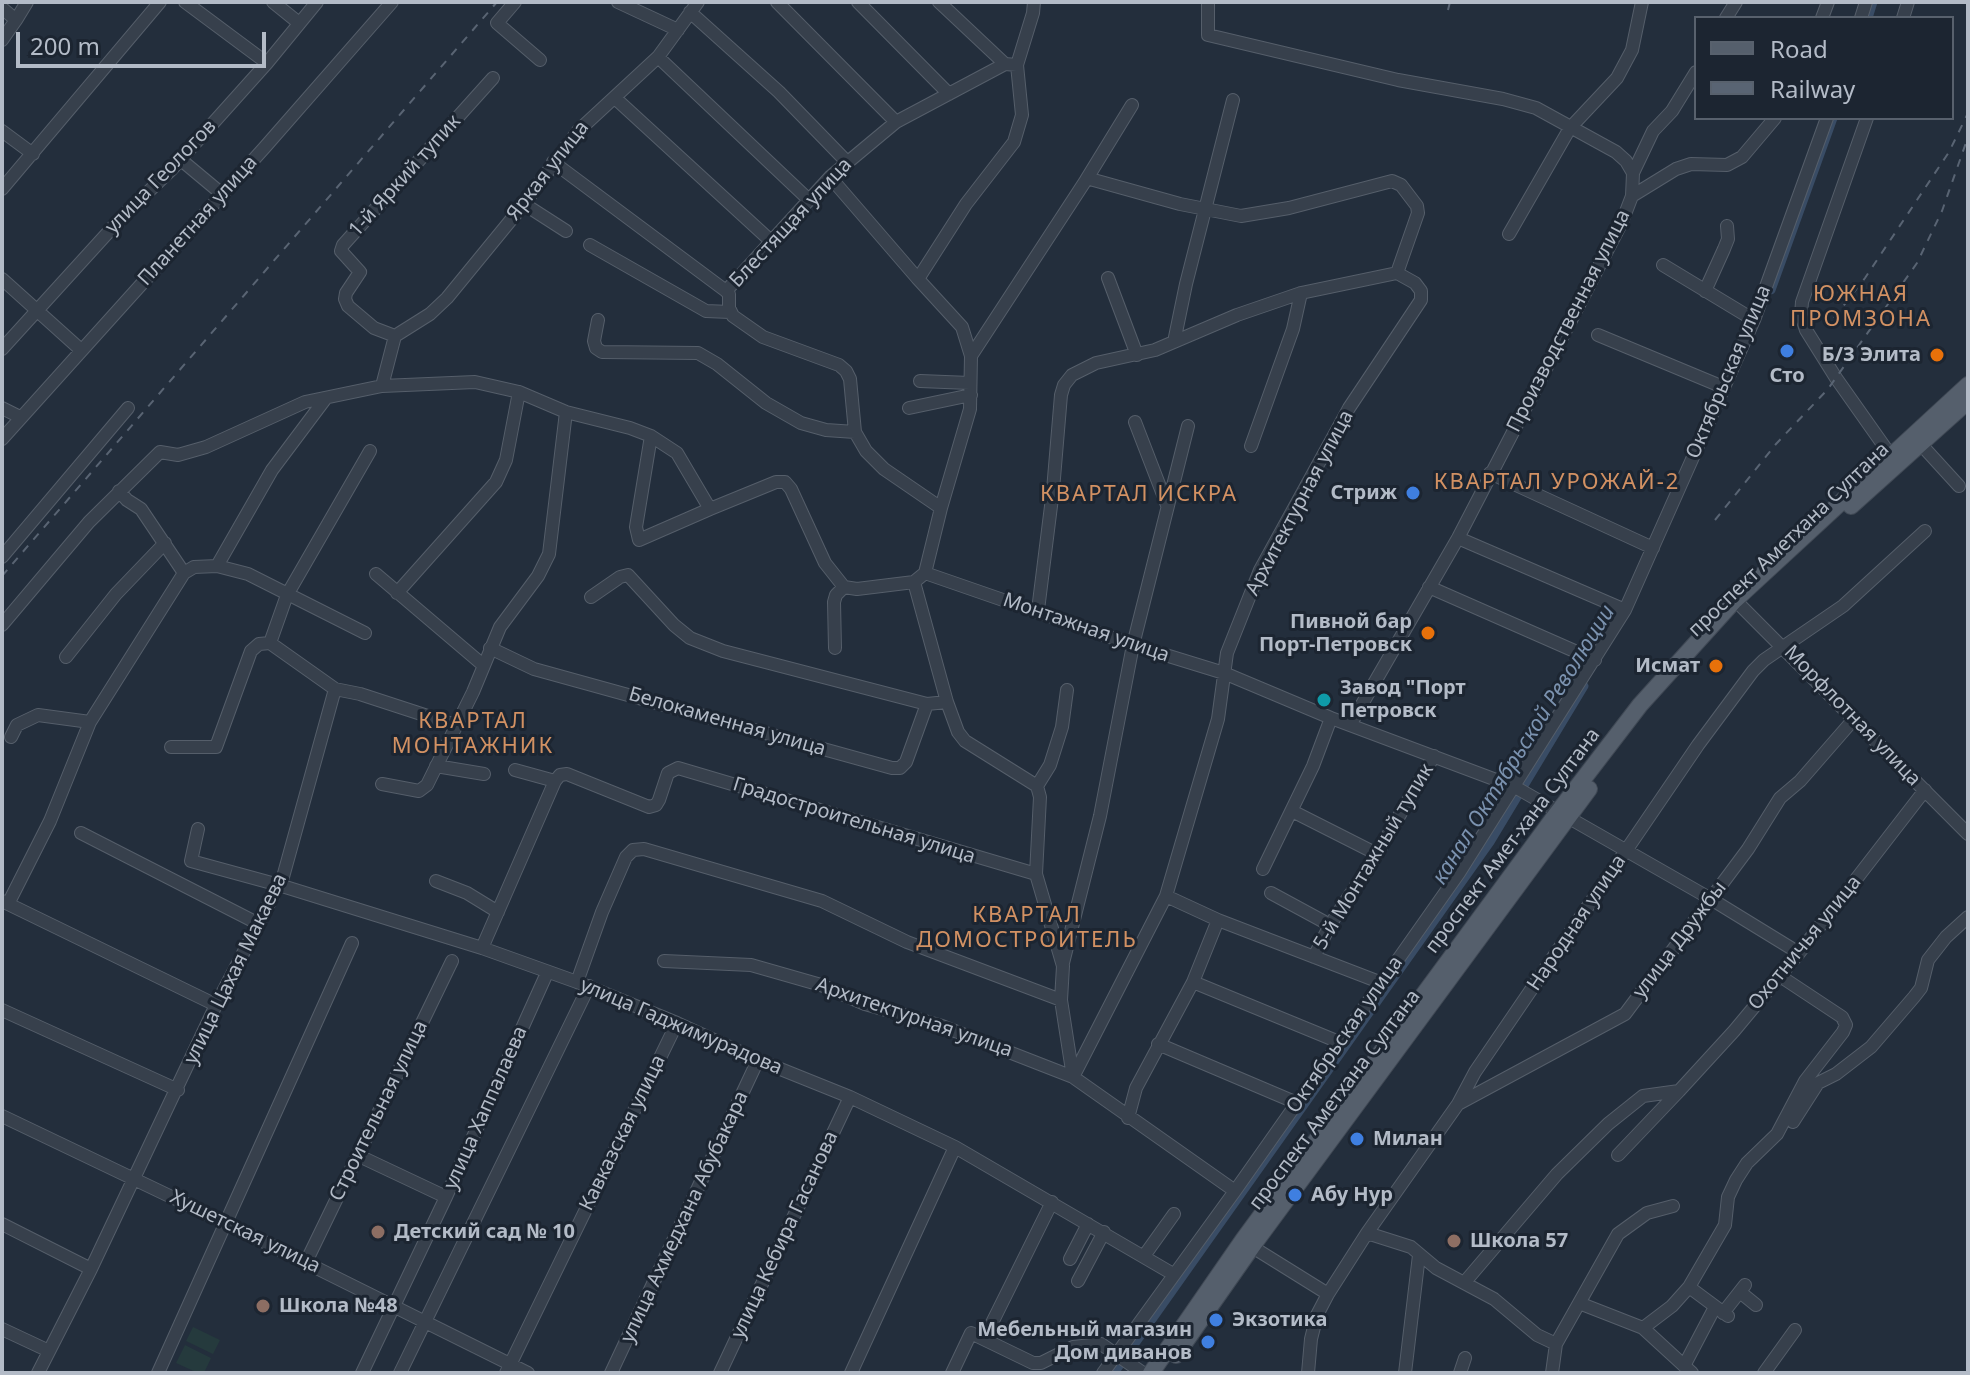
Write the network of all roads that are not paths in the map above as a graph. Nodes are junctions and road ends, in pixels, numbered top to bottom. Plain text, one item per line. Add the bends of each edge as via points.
1 (27, 2) edge
2 (160, 2) edge
3 (185, 2) edge
4 (273, 2) edge
5 (317, 2) edge
6 (392, 2) edge
7 (515, 2) edge
8 (618, 2) edge
9 (777, 2) edge
10 (858, 2) edge
11 (939, 2) edge
12 (1034, 2) edge
13 (1208, 2) edge
14 (1642, 2) edge
15 (694, 7) edge
16 (2, 8) edge
17 (16, 20) junction
18 (299, 23) junction
19 (678, 30) junction
20 (2, 40) edge
21 (658, 57) junction
22 (540, 60) dead end
23 (267, 63) junction
24 (1011, 65) junction
25 (1694, 75) edge
26 (493, 78) dead end
27 (949, 94) junction
28 (615, 98) junction
29 (1233, 100) dead end
30 (1132, 105) dead end
31 (1773, 120) edge
32 (1826, 120) edge
33 (1866, 120) edge
34 (896, 122) junction
35 (1570, 128) junction
36 (2, 131) edge
37 (33, 154) junction
38 (180, 159) junction
39 (553, 162) junction
40 (847, 162) junction
41 (1633, 173) junction
42 (830, 177) junction
43 (1086, 180) junction
44 (2, 189) edge
45 (222, 194) junction
46 (1632, 196) junction
47 (808, 199) junction
48 (524, 204) junction
49 (1206, 210) junction
50 (1727, 226) dead end
51 (566, 231) dead end
52 (1509, 234) dead end
53 (772, 242) junction
54 (590, 245) dead end
55 (1663, 265) dead end
56 (1397, 273) junction
57 (1108, 278) dead end
58 (2, 279) edge
59 (918, 279) junction
60 (726, 291) junction
61 (1705, 291) junction
62 (1301, 293) junction
63 (38, 312) junction
64 (730, 312) junction
65 (598, 320) dead end
66 (1754, 320) junction
67 (1598, 335) dead end
68 (395, 336) junction
69 (1174, 342) junction
70 (2, 349) edge
71 (81, 350) junction
72 (1137, 355) junction
73 (971, 356) junction
74 (920, 381) dead end
75 (1968, 385) edge
76 (382, 386) junction
77 (1723, 387) junction
78 (970, 389) junction
79 (519, 392) junction
80 (326, 398) junction
81 (1968, 401) edge
82 (2, 408) edge
83 (128, 408) dead end
84 (909, 408) dead end
85 (566, 412) junction
86 (20, 417) junction
87 (1135, 422) dead end
88 (1188, 426) dead end
89 (855, 432) junction
90 (651, 436) junction
91 (2, 439) edge
92 (1917, 439) junction
93 (1251, 446) dead end
94 (370, 451) dead end
95 (1893, 459) junction
96 (1490, 473) junction
97 (1959, 486) dead end
98 (119, 491) junction
99 (1167, 505) junction
100 (941, 508) junction
101 (710, 509) junction
102 (1925, 531) dead end
103 (1458, 538) junction
104 (165, 543) junction
105 (1653, 548) junction
106 (2, 557) edge
107 (217, 566) junction
108 (184, 573) junction
109 (925, 573) junction
110 (376, 574) dead end
111 (914, 582) junction
112 (844, 587) junction
113 (1429, 587) junction
114 (397, 593) junction
115 (287, 595) junction
116 (591, 597) dead end
117 (1738, 603) junction
118 (1038, 610) junction
119 (1625, 610) junction
120 (2, 625) edge
121 (365, 633) dead end
122 (270, 643) junction
123 (1133, 645) junction
124 (1785, 647) junction
125 (490, 648) junction
126 (835, 648) dead end
127 (66, 657) dead end
128 (1595, 660) junction
129 (483, 665) junction
130 (1224, 673) junction
131 (335, 689) junction
132 (1067, 690) dead end
133 (947, 702) junction
134 (927, 704) junction
135 (1331, 718) junction
136 (1854, 719) junction
137 (90, 722) junction
138 (455, 725) junction
139 (1350, 725) junction
140 (11, 737) dead end
141 (171, 747) dead end
142 (1434, 756) junction
143 (436, 766) junction
144 (515, 770) dead end
145 (484, 774) dead end
146 (557, 778) junction
147 (382, 784) dead end
148 (1037, 786) junction
149 (1518, 789) junction
150 (1925, 790) junction
151 (1292, 811) junction
152 (1562, 815) junction
153 (198, 829) dead end
154 (81, 833) dead end
155 (1968, 834) edge
156 (1625, 852) junction
157 (1377, 854) junction
158 (1263, 869) dead end
159 (1036, 874) junction
160 (436, 881) dead end
161 (279, 885) junction
162 (1271, 893) dead end
163 (1166, 896) junction
164 (1711, 899) junction
165 (5, 903) edge
166 (498, 912) junction
167 (1968, 917) edge
168 (1218, 920) junction
169 (257, 923) junction
170 (1330, 925) junction
171 (352, 943) dead end
172 (483, 947) junction
173 (1799, 953) junction
174 (1314, 957) junction
175 (452, 961) dead end
176 (664, 961) dead end
177 (1063, 966) junction
178 (547, 973) junction
179 (1780, 976) junction
180 (1193, 982) junction
181 (1382, 983) junction
182 (583, 984) junction
183 (1061, 1000) junction
184 (216, 1005) junction
185 (2, 1010) edge
186 (677, 1023) junction
187 (1339, 1042) junction
188 (1158, 1044) junction
189 (758, 1060) junction
190 (1073, 1077) junction
191 (178, 1090) junction
192 (1679, 1091) junction
193 (850, 1097) junction
194 (1297, 1103) junction
195 (1458, 1104) junction
196 (2, 1116) edge
197 (1128, 1118) junction
198 (1777, 1134) junction
199 (955, 1147) junction
200 (357, 1155) junction
201 (1618, 1155) dead end
202 (134, 1178) junction
203 (1235, 1191) junction
204 (446, 1197) junction
205 (1052, 1202) junction
206 (1673, 1206) dead end
207 (1174, 1214) dead end
208 (226, 1223) junction
209 (2, 1224) edge
210 (1088, 1224) junction
211 (1104, 1232) junction
212 (1367, 1233) junction
213 (1247, 1244) junction
214 (1419, 1255) junction
215 (1144, 1256) junction
216 (1070, 1259) dead end
217 (306, 1262) junction
218 (91, 1269) junction
219 (1173, 1274) junction
220 (1078, 1281) dead end
221 (1464, 1283) junction
222 (1689, 1287) junction
223 (1328, 1294) junction
224 (1579, 1303) junction
225 (1756, 1305) dead end
226 (394, 1307) junction
227 (1722, 1312) junction
228 (426, 1321) junction
229 (1643, 1328) junction
230 (2, 1329) edge
231 (1795, 1330) dead end
232 (978, 1336) junction
233 (1556, 1344) junction
234 (49, 1351) junction
235 (1116, 1354) junction
236 (1465, 1358) dead end
237 (1031, 1368) edge
238 (508, 1369) edge
239 (1688, 1369) edge
240 (38, 1373) edge
241 (158, 1373) edge
242 (362, 1373) edge
243 (400, 1373) edge
244 (528, 1373) edge
245 (611, 1373) edge
246 (720, 1373) edge
247 (851, 1373) edge
248 (952, 1373) edge
249 (1103, 1373) edge
250 (1143, 1373) edge
251 (1151, 1373) edge
252 (1164, 1373) edge
253 (1308, 1373) edge
254 (1405, 1373) edge
255 (1460, 1373) edge
256 (1552, 1373) edge
257 (1764, 1373) edge

1 - 17 street
2 - 37 street
3 - 23 street
4 - 18 street
5 - 18 street, улица Геологов
6 - 45 street, Планетная улица
7 - 22 street via 497,23
8 - 19 street
9 - 34 street
10 - 27 street
11 - 24 street
12 - 24 street
13 - 35 street via 1208,35 1503,99 1536,108
14 - 35 street via 1632,50 1617,78
15 - 19 street, Яркая улица
15 - 40 street
16 - 17 street
17 - 20 street
18 - 23 street, улица Геологов
19 - 21 street, Яркая улица
21 - 28 street, Яркая улица
21 - 47 street
23 - 38 street, улица Геологов
24 - 27 street, Блестящая улица
24 - 59 street via 1022,115 1014,142
25 - 41 street via 1653,131
26 - 68 street, 1-й Яркий тупик via 343,245 341,251 360,272 346,293 348,306 374,328
27 - 34 street, Блестящая улица
28 - 39 street, Яркая улица via 596,111
28 - 53 street
29 - 49 street
30 - 43 street
31 - 46 street via 1742,157 1727,165 1691,164
32 - 66 street, Октябрьская улица
33 - 95 street via 1801,315 1836,378
34 - 40 street, Блестящая улица
35 - 41 street via 1616,152
35 - 52 street
36 - 37 street
37 - 44 street
38 - 45 street
38 - 63 street, улица Геологов
39 - 48 street, Яркая улица
39 - 60 street
40 - 42 street, Блестящая улица
41 - 46 street, Производственная улица
42 - 47 street, Блестящая улица
42 - 59 street
43 - 49 street
43 - 73 street
45 - 71 street, Планетная улица
46 - 96 street, Производственная улица
47 - 53 street, Блестящая улица
48 - 51 street
48 - 68 street, Яркая улица via 447,298
49 - 56 street via 1258,215 1392,181 1401,185 1418,213
49 - 69 street
50 - 61 street via 1728,239
53 - 60 street, Блестящая улица
54 - 64 street via 706,311
55 - 61 street
56 - 62 street
56 - 130 street, Архитектурная улица via 1415,283 1421,300 1349,408 1260,570
57 - 72 street
58 - 63 street
59 - 73 street via 962,327
60 - 64 street, Блестящая улица
61 - 66 street
62 - 69 street
62 - 93 street
63 - 70 street, улица Геологов
63 - 71 street
64 - 89 street, Блестящая улица via 763,337 846,371
65 - 89 street via 594,341 602,352 698,353 801,423
66 - 77 street, Октябрьская улица
67 - 77 street
68 - 76 street
69 - 72 street
71 - 86 street, Планетная улица
72 - 118 street via 1096,363 1064,385
73 - 78 street
74 - 78 street
75 - 92 main road, проспект Амет-хана Султана
76 - 79 street via 475,382
76 - 80 street
77 - 105 street, Октябрьская улица
78 - 84 street
78 - 100 street via 970,409
79 - 85 street
79 - 114 street via 509,449 496,482
80 - 98 street via 305,402 206,447 173,455 160,452
80 - 107 street via 272,470
81 - 92 main road, проспект Аметхана Султана
82 - 86 street
83 - 106 street
85 - 90 street
85 - 125 street via 549,554
86 - 91 street, Планетная улица
87 - 99 street
88 - 99 street
89 - 100 street via 884,469
90 - 101 street via 677,453
90 - 101 street via 636,527 639,540
92 - 95 main road, проспект Амет-хана Султана
92 - 97 street
94 - 115 street
95 - 117 main road, проспект Амет-хана Султана
96 - 103 street, Производственная улица
96 - 105 street
98 - 104 street via 141,509
98 - 120 street
99 - 123 street
100 - 109 street
101 - 112 street via 785,482 825,563
102 - 124 street, Народная улица via 1843,606
103 - 113 street, Производственная улица
103 - 119 street
104 - 108 street
104 - 127 street
105 - 119 street, Октябрьская улица
107 - 108 street
107 - 115 street via 248,574
108 - 137 street
109 - 111 street
109 - 118 street, Монтажная улица
110 - 114 street
111 - 112 street
111 - 133 street
112 - 126 street via 834,602
113 - 128 street
113 - 139 street, Производственная улица
114 - 129 street
115 - 121 street
115 - 122 street
116 - 134 street via 628,575 690,638
117 - 124 street, Морфлотная улица
117 - 152 main road, проспект Амет-хана Султана via 1640,705
118 - 123 street, Монтажная улица
119 - 128 street, Октябрьская улица
122 - 131 street
122 - 141 street via 251,651 216,747
123 - 130 street, Монтажная улица
123 - 177 street via 1100,816
124 - 136 street, Морфлотная улица
124 - 156 street, Народная улица via 1753,671
125 - 129 street
125 - 134 street, Белокаменная улица via 534,669 892,768 906,762
128 - 149 street, Октябрьская улица
129 - 138 street
130 - 135 street, Монтажная улица
130 - 163 street, Архитектурная улица via 1218,719
131 - 138 street
131 - 161 street, улица Цахая Макаева
132 - 148 street via 1062,727
133 - 134 street
133 - 148 street via 965,741
135 - 139 street, Монтажная улица
135 - 151 street
136 - 150 street, Морфлотная улица
136 - 164 street, улица Дружбы via 1780,798
137 - 140 street via 38,715 17,725
137 - 165 street via 50,821
138 - 143 street
139 - 142 street, Монтажная улица
142 - 149 street, Монтажная улица
142 - 157 street, 5-й Монтажный тупик
143 - 145 street
143 - 147 street via 419,791
144 - 146 street
146 - 159 street, Градостроительная улица via 567,774 649,807 659,800 668,773 678,768
146 - 166 street
148 - 159 street
149 - 152 street, Монтажная улица
149 - 181 street, Октябрьская улица
150 - 155 street, Морфлотная улица
150 - 173 street, Охотничья улица
151 - 157 street
151 - 158 street
152 - 156 street, Монтажная улица
152 - 213 main road, проспект Амет-хана Султана
153 - 161 street, улица Гаджимурадова via 191,861
154 - 169 street
156 - 164 street, Монтажная улица
156 - 195 street, Народная улица
157 - 170 street, 5-й Монтажный тупик
159 - 177 street
160 - 166 street
161 - 169 street, улица Цахая Макаева
161 - 172 street, улица Гаджимурадова
162 - 170 street
163 - 168 street
163 - 190 street, Архитектурная улица
164 - 173 street, Монтажная улица
164 - 195 street, улица Дружбы via 1625,1014
165 - 184 street
166 - 172 street
167 - 198 street via 1928,960 1921,988 1871,1047 1818,1083 1789,1127
168 - 174 street
168 - 180 street
169 - 184 street, улица Цахая Макаева
170 - 174 street, 5-й Монтажный тупик
171 - 208 street
172 - 178 street, улица Гаджимурадова
173 - 179 street, Охотничья улица
174 - 181 street
175 - 200 street, Строительная улица
176 - 190 street, Архитектурная улица via 751,965 942,1026
177 - 183 street
178 - 182 street, улица Гаджимурадова
178 - 204 street, улица Хаппалаева
179 - 192 street, Охотничья улица
179 - 198 street via 1842,1017 1846,1025 1805,1081
180 - 187 street
180 - 188 street
181 - 187 street, Октябрьская улица
182 - 183 street, улица Хаппалаева via 602,912 626,857 644,849 830,904 907,942
182 - 186 street, улица Гаджимурадова
182 - 228 street, улица Хаппалаева
183 - 190 street
184 - 191 street, улица Цахая Макаева
185 - 191 street
186 - 189 street, улица Гаджимурадова
186 - 238 street, Кавказская улица
187 - 194 street, Октябрьская улица
188 - 194 street
188 - 197 street
189 - 193 street, улица Гаджимурадова
189 - 245 street, улица Ахмедхана Абубакара
190 - 197 street
191 - 202 street, улица Цахая Макаева
192 - 201 street, Охотничья улица
192 - 221 street via 1643,1096 1608,1124 1557,1174
193 - 199 street, улица Гаджимурадова
193 - 246 street, улица Кебира Гасанова
194 - 203 street, Октябрьская улица
195 - 212 street, Народная улица
196 - 202 street, Хушетская улица
197 - 203 street
198 - 222 street via 1736,1180 1721,1235
199 - 205 street, улица Гаджимурадова
199 - 247 street
200 - 204 street
200 - 217 street, Строительная улица
202 - 208 street, Хушетская улица
202 - 218 street, улица Цахая Макаева
203 - 219 street, Октябрьская улица
204 - 226 street, улица Хаппалаева
205 - 210 street, улица Гаджимурадова
205 - 232 street
206 - 224 street via 1647,1213 1618,1234
207 - 215 street
208 - 217 street, Хушетская улица
208 - 241 street
209 - 218 street
210 - 211 street, улица Гаджимурадова
210 - 216 street
211 - 215 street, улица Гаджимурадова
211 - 220 street
212 - 214 street via 1406,1244
212 - 223 street, Народная улица
213 - 223 street
213 - 251 main road, проспект Амет-хана Султана
213 - 252 main road
214 - 221 street
214 - 254 street
215 - 219 street, улица Гаджимурадова
217 - 226 street, Хушетская улица
218 - 234 street, улица Цахая Макаева
219 - 235 street, Октябрьская улица
221 - 233 street
222 - 227 street
222 - 229 street
223 - 253 street, Народная улица via 1314,1327
224 - 229 street
224 - 233 street
225 - 227 street via 1742,1288
226 - 228 street, Хушетская улица
226 - 242 street, улица Хаппалаева
227 - 239 street
228 - 238 street, Хушетская улица
228 - 243 street, улица Хаппалаева
229 - 239 street
230 - 234 street
231 - 257 street
232 - 237 street
232 - 248 street
233 - 256 street
234 - 240 street, улица Цахая Макаева
235 - 237 street via 1101,1344 1073,1347
235 - 249 street, Октябрьская улица
235 - 250 street
236 - 255 street
238 - 244 street, Хушетская улица

